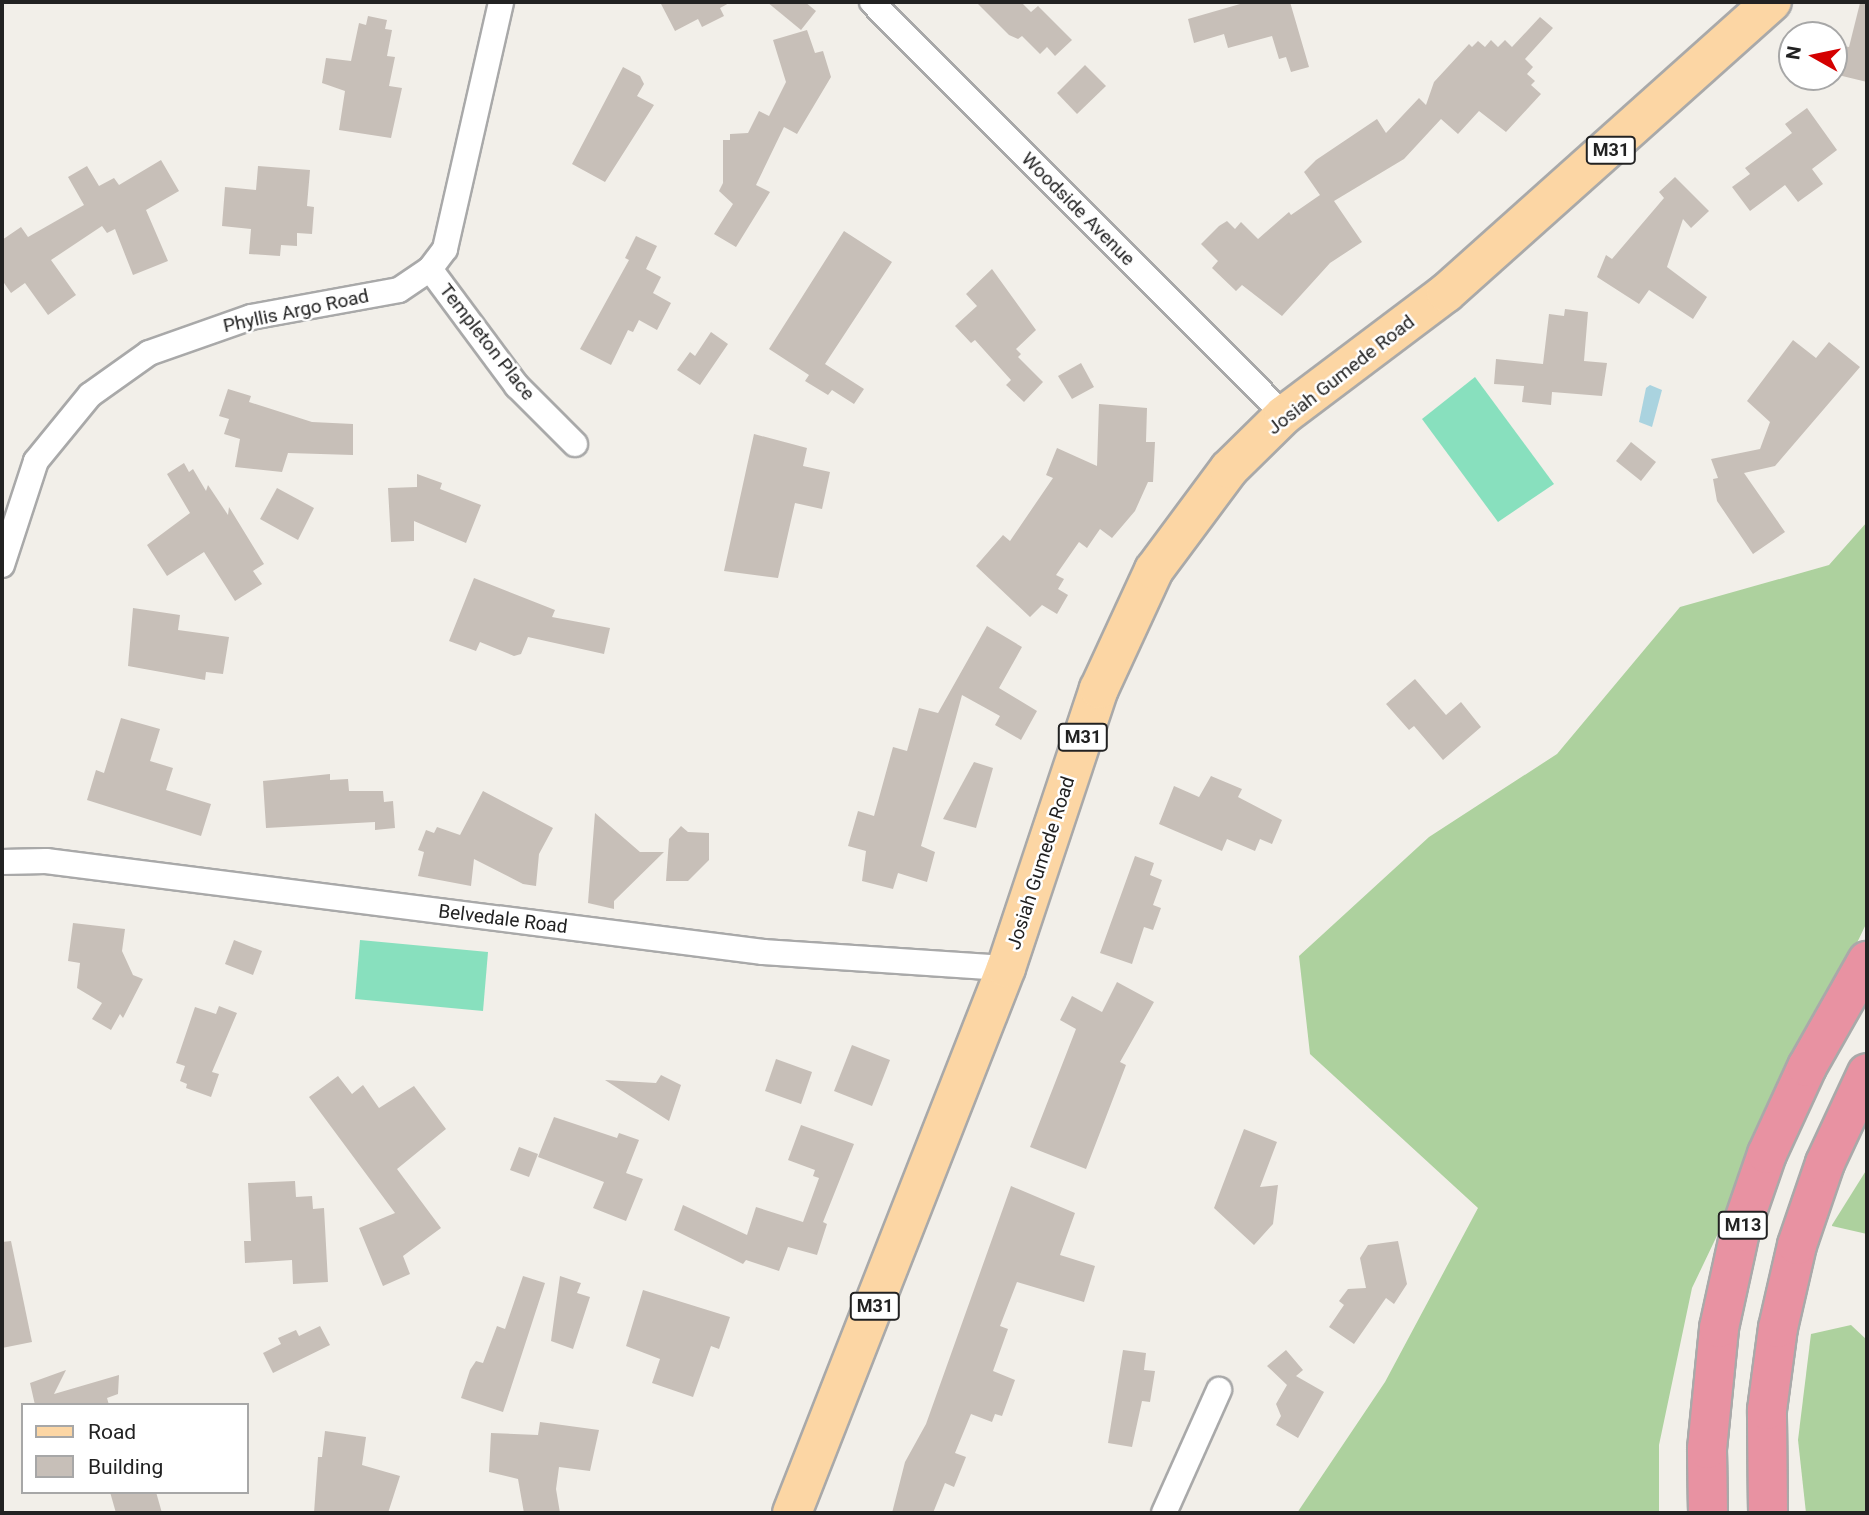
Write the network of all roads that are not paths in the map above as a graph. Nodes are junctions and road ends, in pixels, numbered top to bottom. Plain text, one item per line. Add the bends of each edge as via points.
1 (500, 2) edge
2 (872, 2) edge
3 (1772, 2) edge
4 (430, 269) junction
5 (1284, 415) junction
6 (575, 444) dead end
7 (2, 565) edge
8 (2, 862) edge
9 (1867, 961) edge
10 (1006, 968) junction
11 (1867, 1073) edge
12 (1219, 1390) dead end
13 (792, 1513) edge
14 (1164, 1513) edge
15 (1708, 1513) edge
16 (1768, 1513) edge

1 - 4 street, Phyllis Argo Road via 445,249
2 - 5 street, Woodside Avenue
3 - 5 main road, Josiah Gumede Road / M31 via 1456,285
4 - 6 street, Templeton Place via 517,386
4 - 7 street, Phyllis Argo Road via 399,290 251,317 188,335 149,353 90,396 36,461
5 - 10 main road, Josiah Gumede Road / M31 via 1228,469 1182,528 1130,617 1099,689
8 - 10 street, Belvedale Road via 46,861 763,952
9 - 15 highway, M13 via 1807,1067 1767,1154 1740,1232 1719,1328 1707,1449
10 - 13 main road, Josiah Gumede Road / M31
11 - 16 highway, M13 via 1825,1163 1797,1245 1778,1328 1767,1410
12 - 14 street

